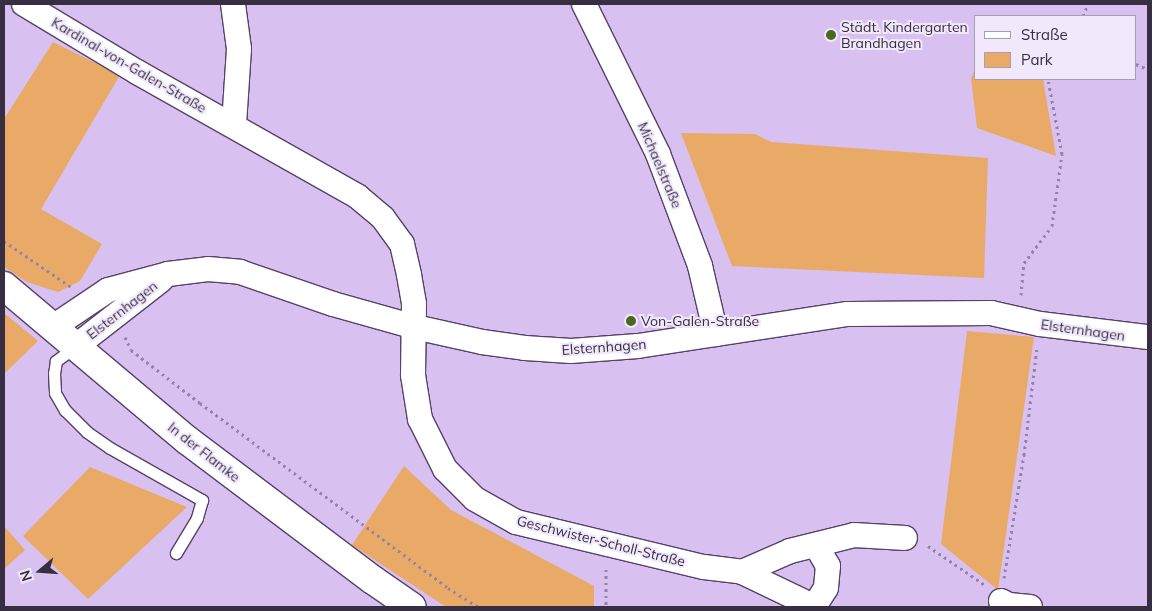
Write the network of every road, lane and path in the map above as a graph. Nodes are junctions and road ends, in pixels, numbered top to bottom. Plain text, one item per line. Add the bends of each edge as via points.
1 (24, 4) edge
2 (234, 4) edge
3 (584, 4) edge
4 (1048, 80) edge
5 (234, 125) junction
6 (4, 241) edge
7 (168, 274) junction
8 (4, 286) edge
9 (88, 303) junction
10 (108, 321) junction
11 (1029, 321) junction
12 (52, 327) junction
13 (415, 327) junction
14 (716, 334) junction
15 (1148, 337) edge
16 (75, 347) junction
17 (906, 538) joint
18 (606, 544) junction
19 (816, 545) junction
20 (176, 553) dead end
21 (742, 572) junction
22 (1001, 601) junction
23 (412, 607) edge
24 (479, 607) edge
25 (606, 607) edge
26 (815, 607) edge
27 (1030, 607) edge

1 - 5 street, Kardinal-von-Galen-Straße via 137,72
2 - 5 street via 239,48
3 - 14 street, Michaelstraße via 658,154 700,266
4 - 11 path via 1062,154 1052,226 1024,263
5 - 13 street, Kardinal-von-Galen-Straße via 357,196 383,218 402,244 414,304
6 - 9 path via 64,280
7 - 9 street, Elsternhagen via 108,290
7 - 10 street, Elsternhagen
7 - 13 street, Elsternhagen via 208,268 240,272 333,304
8 - 12 main road, In der Flamke
9 - 12 street, Elsternhagen
10 - 16 street, Elsternhagen
10 - 24 path via 125,337 131,350 448,588
11 - 14 street, Elsternhagen via 991,313 848,314
11 - 15 street, Elsternhagen
11 - 22 path via 1024,455
12 - 16 main road, In der Flamke
13 - 14 street, Elsternhagen via 482,342 572,351 638,346
13 - 18 street, Geschwister-Scholl-Straße via 413,375 420,419 445,468 475,500 516,522
16 - 20 lane via 56,362 54,373 55,393 65,410 87,432 110,448 202,500 197,518
16 - 23 main road, In der Flamke via 187,440
17 - 19 street via 854,535
17 - 22 path via 929,546 996,594
18 - 21 street, Geschwister-Scholl-Straße via 704,567
18 - 25 path
19 - 21 street via 790,551
19 - 26 street, Geschwister-Scholl-Straße via 828,566 826,588
21 - 26 street, Geschwister-Scholl-Straße
22 - 27 street

